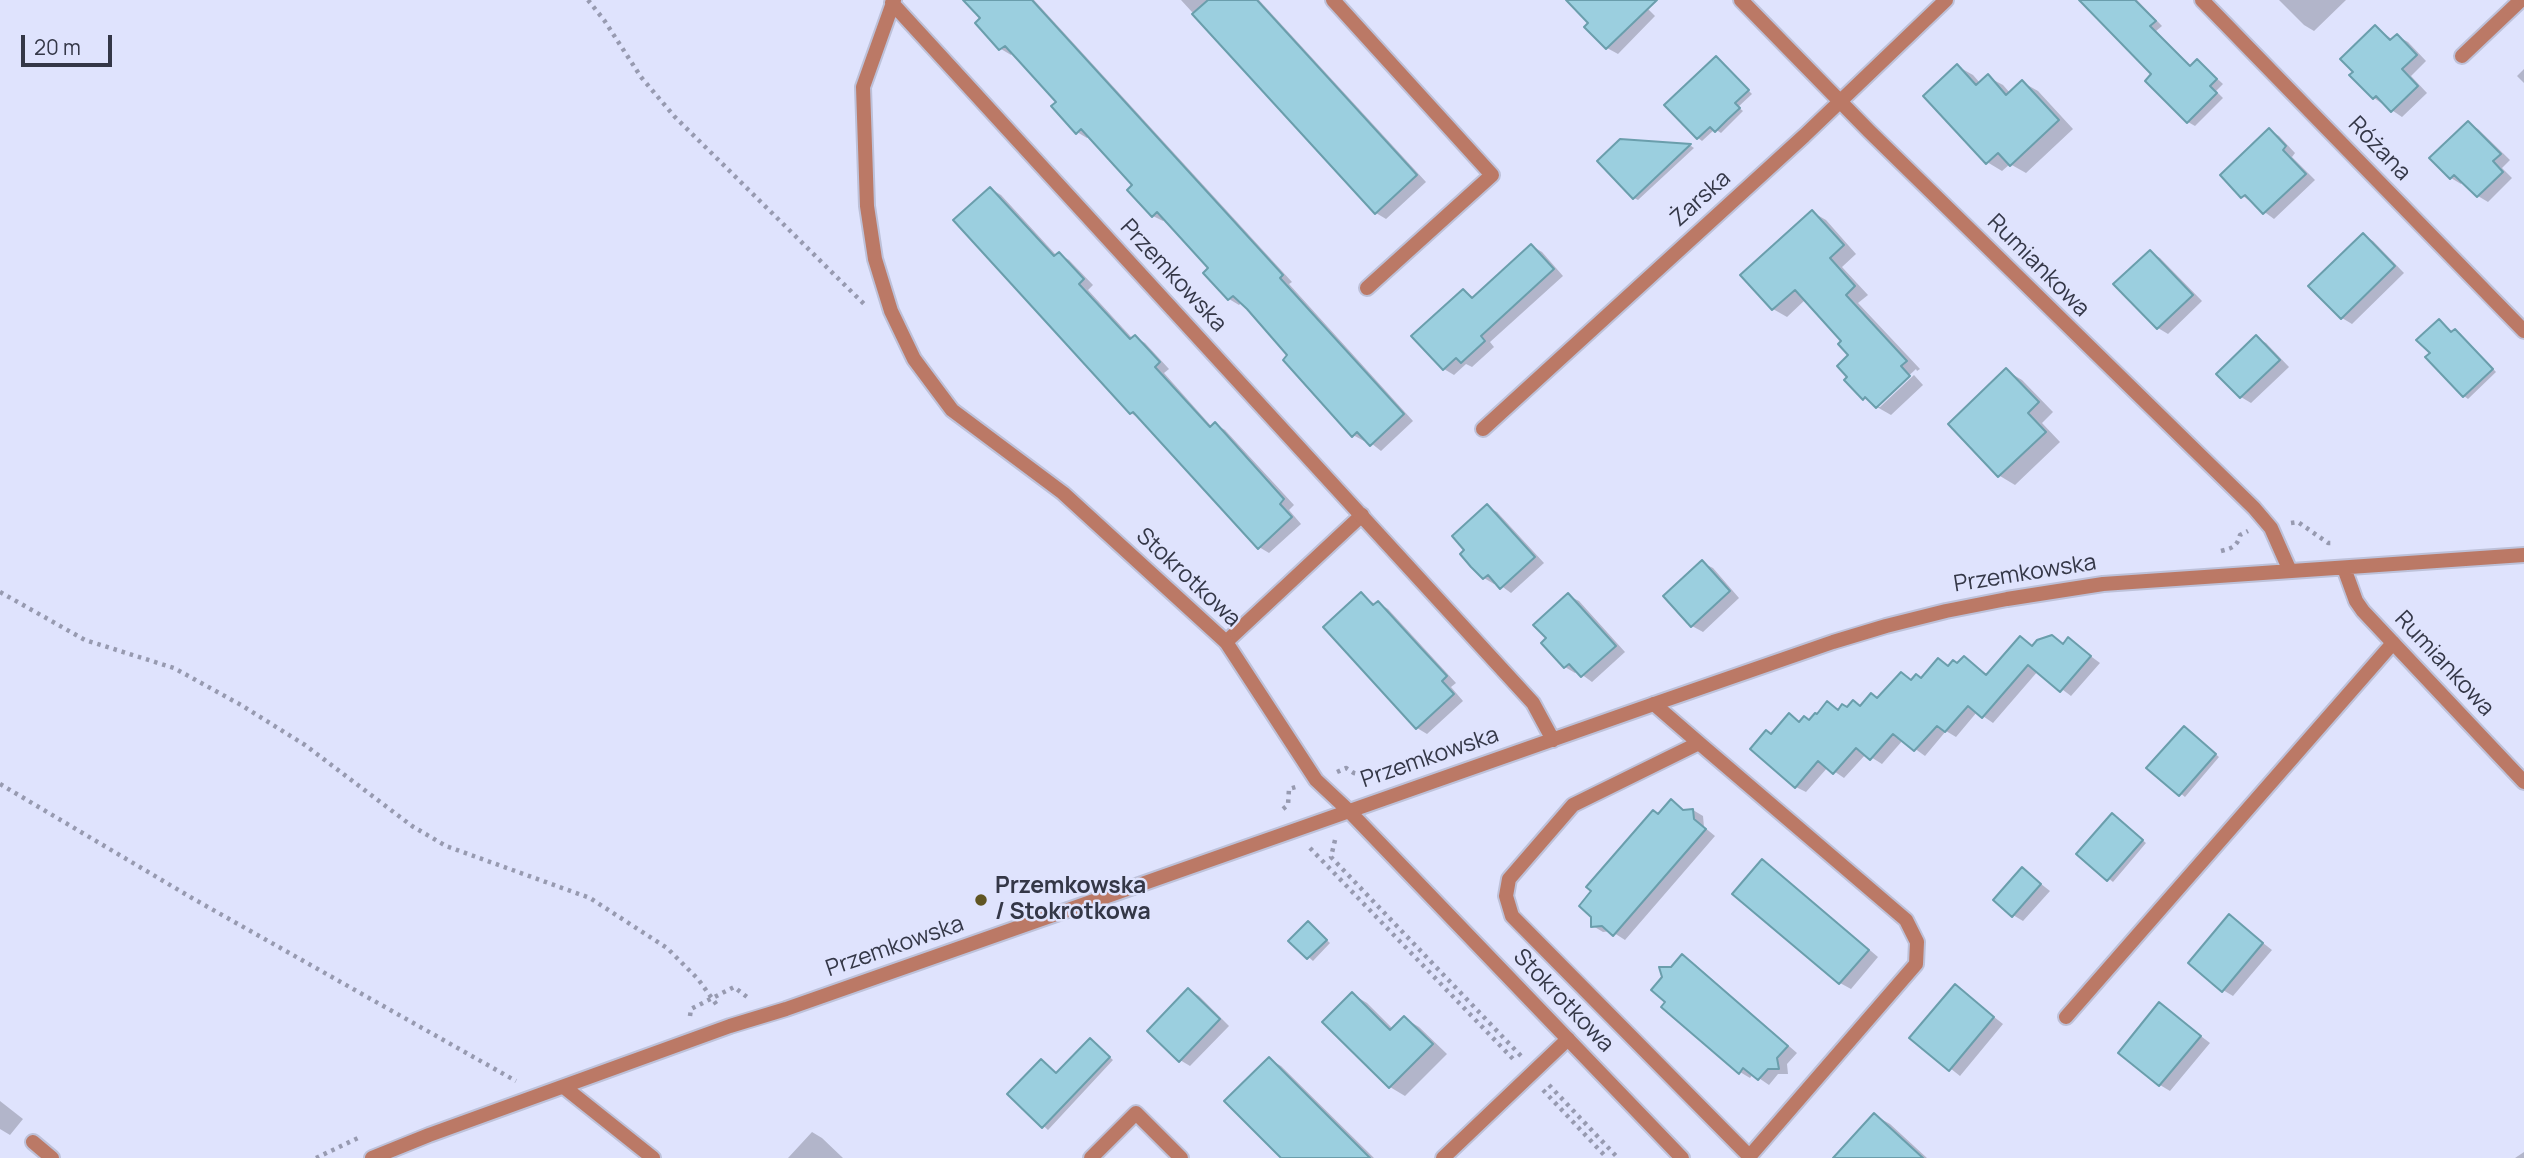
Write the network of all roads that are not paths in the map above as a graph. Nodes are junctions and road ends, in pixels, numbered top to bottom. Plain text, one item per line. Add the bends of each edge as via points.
1 (1333, 0) edge
2 (1741, 0) edge
3 (1946, 0) edge
4 (2202, 0) edge
5 (2521, 0) edge
6 (893, 2) edge
7 (2462, 56) dead end
8 (1840, 102) junction
9 (1367, 288) dead end
10 (2524, 331) edge
11 (1483, 429) dead end
12 (1362, 514) junction
13 (2524, 555) edge
14 (2344, 568) junction
15 (2290, 572) junction
16 (1226, 642) junction
17 (2393, 643) junction
18 (1654, 704) junction
19 (1553, 740) junction
20 (1699, 743) junction
21 (2524, 782) edge
22 (1348, 810) junction
23 (2066, 1017) dead end
24 (1568, 1039) junction
25 (564, 1087) junction
26 (33, 1142) dead end
27 (1748, 1157) edge
28 (52, 1158) edge
29 (372, 1158) edge
30 (653, 1158) edge
31 (1091, 1158) edge
32 (1181, 1158) edge
33 (1443, 1158) edge
34 (1682, 1158) edge

1 - 9 street via 1492,175
2 - 8 street, Rumiankowa
3 - 8 street, Żarska
4 - 10 street, Różana
5 - 7 street
6 - 12 street, Przemkowska
6 - 16 street, Stokrotkowa via 863,87 867,206 875,259 891,311 914,359 951,410 1063,493
8 - 11 street, Żarska
8 - 15 street, Rumiankowa via 2254,508 2271,528
12 - 16 street
12 - 19 street, Przemkowska via 1533,703
13 - 14 street, Przemkowska
14 - 15 street, Przemkowska
14 - 17 street, Rumiankowa via 2356,601
15 - 18 street, Przemkowska via 2103,584 1946,611 1833,642
16 - 22 street, Stokrotkowa via 1315,780
17 - 21 street, Rumiankowa
17 - 23 street
18 - 19 street, Przemkowska
18 - 20 street
19 - 22 street, Przemkowska
20 - 27 street via 1906,920 1917,942 1916,964
20 - 27 street via 1573,804 1509,878 1506,895 1512,916
22 - 24 street, Stokrotkowa
22 - 25 street, Przemkowska
24 - 33 street
24 - 34 street, Stokrotkowa
25 - 29 street, Przemkowska
25 - 30 street
26 - 28 street
31 - 32 street via 1136,1113

